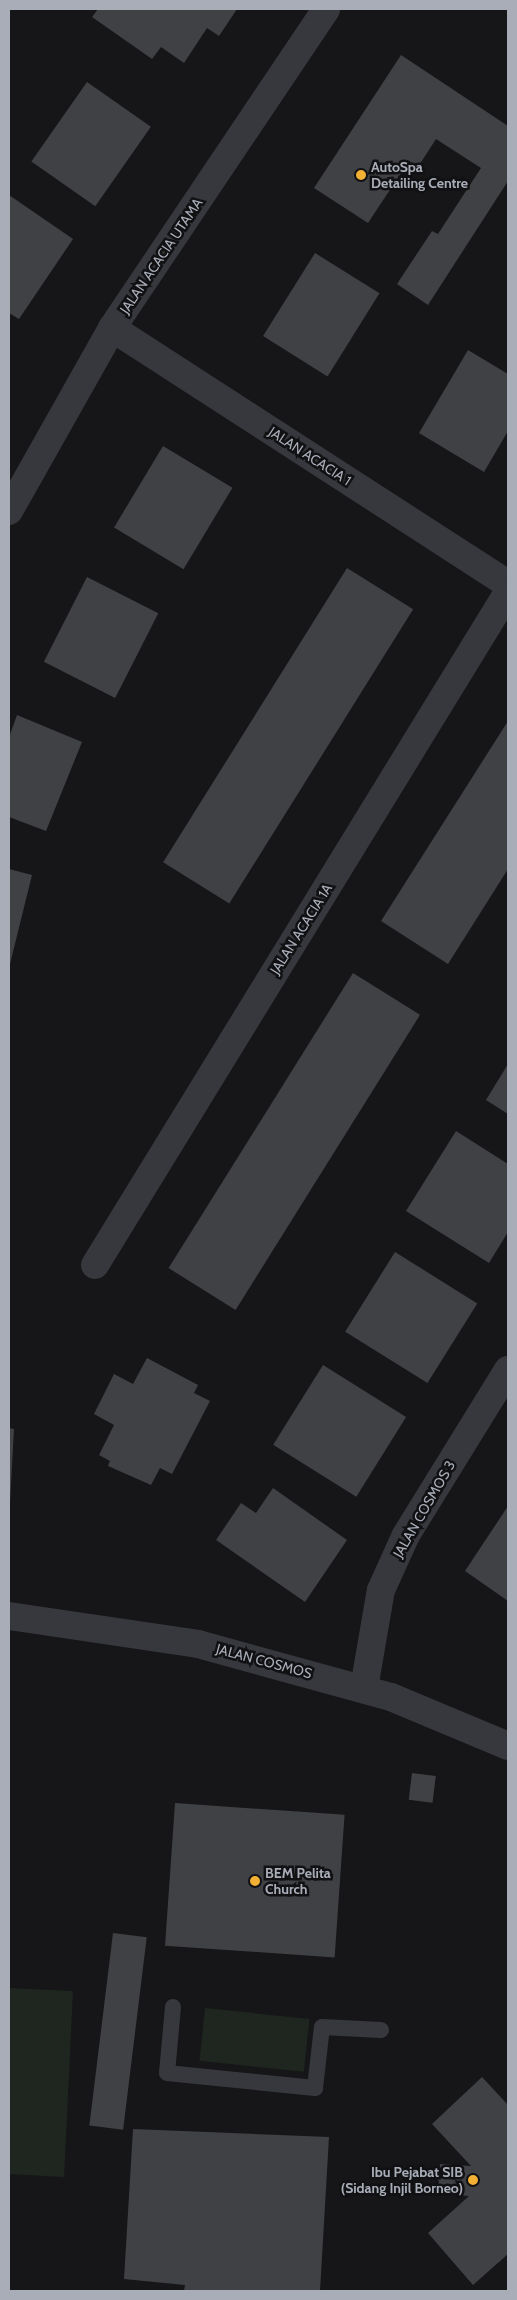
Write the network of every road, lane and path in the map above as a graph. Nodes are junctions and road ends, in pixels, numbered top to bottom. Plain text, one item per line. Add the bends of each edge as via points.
1 (326, 9) edge
2 (112, 328) junction
3 (9, 511) edge
4 (508, 584) edge
5 (508, 592) edge
6 (95, 1265) dead end
7 (508, 1370) edge
8 (9, 1616) edge
9 (364, 1688) junction
10 (508, 1746) edge
11 (173, 2007) dead end
12 (381, 2030) dead end

1 - 2 street, JALAN ACACIA UTAMA
2 - 3 street, JALAN ACACIA UTAMA
2 - 4 street, JALAN ACACIA 1
5 - 6 street, JALAN ACACIA 1A
7 - 9 street, JALAN COSMOS 3 via 406,1535 381,1590
8 - 9 street, JALAN COSMOS via 198,1644
9 - 10 street, JALAN COSMOS
11 - 12 lane via 167,2073 315,2088 322,2027

